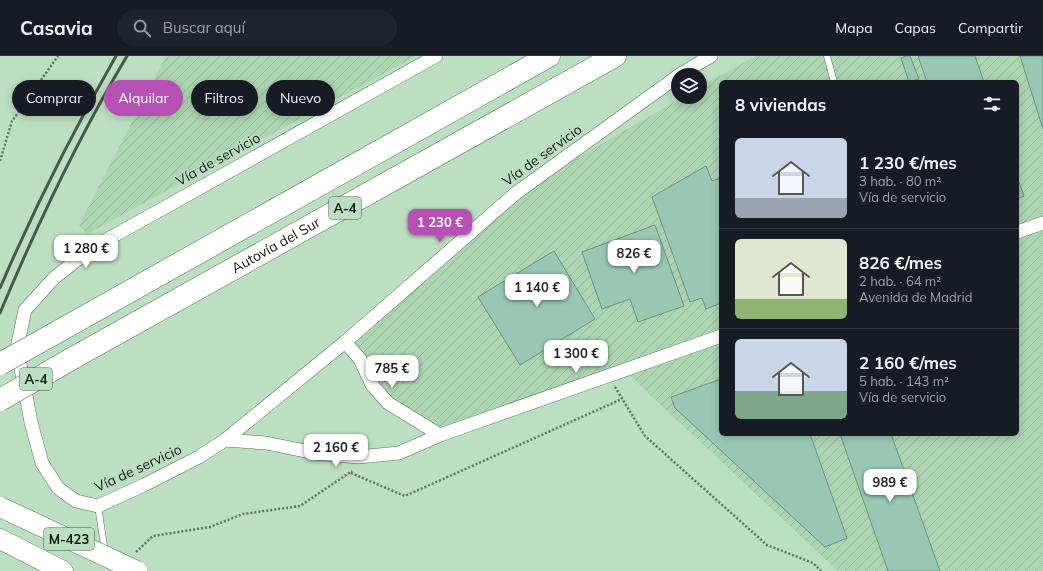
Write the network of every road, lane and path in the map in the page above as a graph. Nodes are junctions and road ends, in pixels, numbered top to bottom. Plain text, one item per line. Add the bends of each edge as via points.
1 (58, 56) edge
2 (436, 56) edge
3 (549, 56) edge
4 (615, 56) edge
5 (711, 56) edge
6 (827, 56) edge
7 (690, 68) edge
8 (671, 80) edge
9 (833, 80) edge
10 (0, 160) edge
11 (1043, 222) edge
12 (1019, 231) edge
13 (719, 337) edge
14 (345, 342) junction
15 (0, 364) edge
16 (607, 376) junction
17 (622, 399) junction
18 (0, 400) edge
19 (440, 435) junction
20 (225, 440) junction
21 (354, 457) junction
22 (351, 473) junction
23 (98, 506) junction
24 (0, 507) edge
25 (0, 540) edge
26 (135, 563) edge
27 (106, 564) dead end
28 (63, 571) edge
29 (821, 571) edge

1 - 10 path via 12,121
2 - 23 street, Vía de servicio via 92,248 54,278 25,310 17,348 31,422 42,463 58,488 76,501
3 - 15 highway, A-4, bridge
4 - 18 highway, Autovía del Sur / A-4, bridge
5 - 7 street, Vía de servicio
6 - 9 lane
8 - 14 street, Vía de servicio via 516,193
11 - 12 street
13 - 16 street
14 - 19 street via 360,359 372,385 388,404
14 - 20 street, Vía de servicio
16 - 17 path
16 - 19 street
17 - 22 path via 405,496
17 - 29 path via 645,436 767,545 814,563
19 - 21 street via 398,453
20 - 21 street via 266,443 315,453
20 - 23 street, Vía de servicio via 144,486
21 - 22 path
22 - 26 path via 300,506 243,514 210,527 152,536
23 - 27 lane
24 - 26 main road, M-423, bridge
25 - 28 main road, M-423

